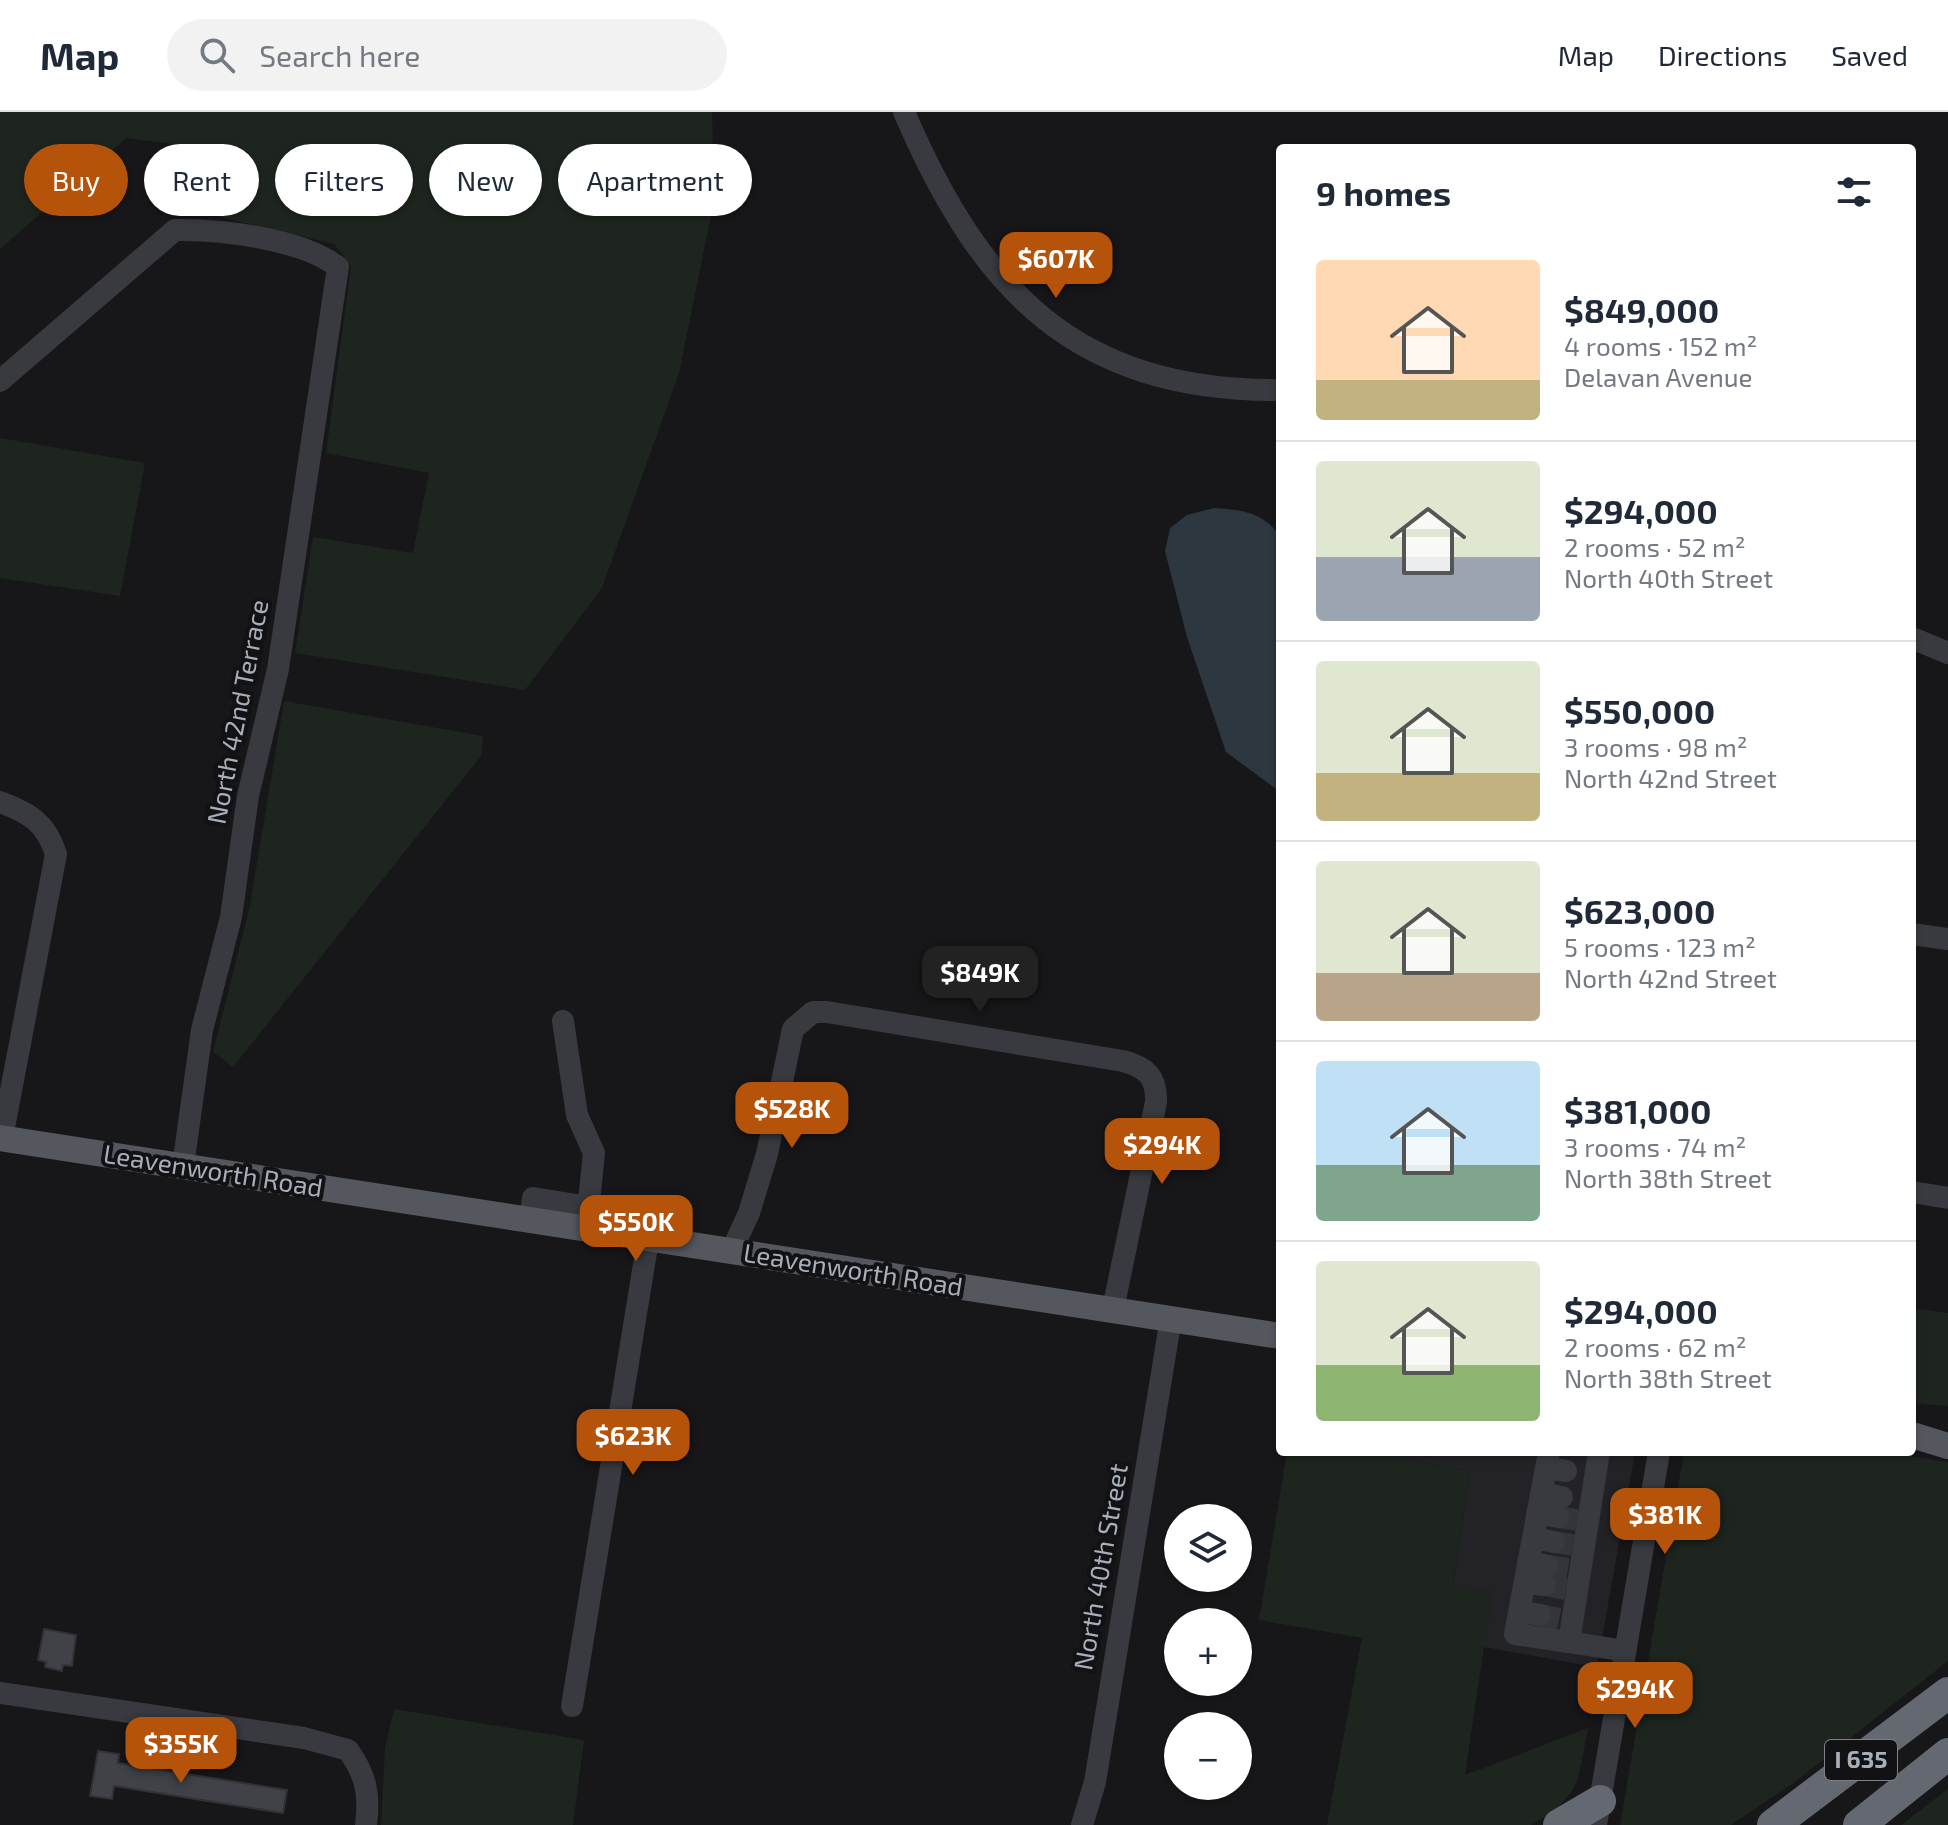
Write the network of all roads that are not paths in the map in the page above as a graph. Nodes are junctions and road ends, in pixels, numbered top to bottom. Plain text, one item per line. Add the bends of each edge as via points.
1 (904, 112) edge
2 (0, 381) edge
3 (1276, 390) edge
4 (1916, 640) edge
5 (1948, 653) edge
6 (0, 802) edge
7 (1916, 935) edge
8 (1948, 939) edge
9 (563, 1021) dead end
10 (1, 1138) edge
11 (183, 1166) junction
12 (1916, 1193) edge
13 (1948, 1198) edge
14 (588, 1218) junction
15 (648, 1240) junction
16 (731, 1252) junction
17 (1113, 1309) junction
18 (1171, 1318) junction
19 (1276, 1335) edge
20 (1948, 1426) edge
21 (1916, 1427) edge
22 (1916, 1436) edge
23 (1948, 1446) edge
24 (1592, 1456) edge
25 (1658, 1456) edge
26 (1568, 1469) edge
27 (1567, 1508) junction
28 (1561, 1543) junction
29 (1555, 1577) junction
30 (1552, 1622) junction
31 (1625, 1651) junction
32 (0, 1693) edge
33 (1948, 1693) edge
34 (572, 1706) dead end
35 (1948, 1754) edge
36 (1598, 1813) edge
37 (366, 1825) edge
38 (1082, 1825) edge
39 (1559, 1825) edge
40 (1773, 1825) edge
41 (1859, 1825) edge

1 - 3 street via 957,220 1000,276 1055,330 1142,373 1245,391
2 - 11 street, North 42nd Terrace via 175,230 209,229 320,253 338,267 278,669 248,796 231,917 202,1030
4 - 5 street
6 - 10 street via 30,813 49,831 56,854
7 - 8 street
9 - 14 street via 577,1115 594,1153
10 - 11 main road, Leavenworth Road
11 - 14 main road, Leavenworth Road via 530,1221
12 - 13 street
14 - 15 main road, Leavenworth Road
15 - 16 main road, Leavenworth Road
15 - 34 street
16 - 17 main road, Leavenworth Road
16 - 17 street via 767,1154 793,1029 813,1012 827,1012 1123,1061 1149,1074 1157,1089 1156,1102
17 - 18 main road, Leavenworth Road
18 - 19 main road, Leavenworth Road
18 - 38 street, North 40th Street via 1095,1782
20 - 21 main road
22 - 23 main road
24 - 26 street
25 - 31 street
26 - 27 street
26 - 27 street
27 - 28 street
27 - 28 street
28 - 29 street
28 - 29 street
29 - 30 street
29 - 30 street
30 - 31 street
31 - 36 street
32 - 37 street via 304,1738 348,1750 365,1773
33 - 40 highway, I 635
35 - 41 highway, I 635
36 - 39 highway

